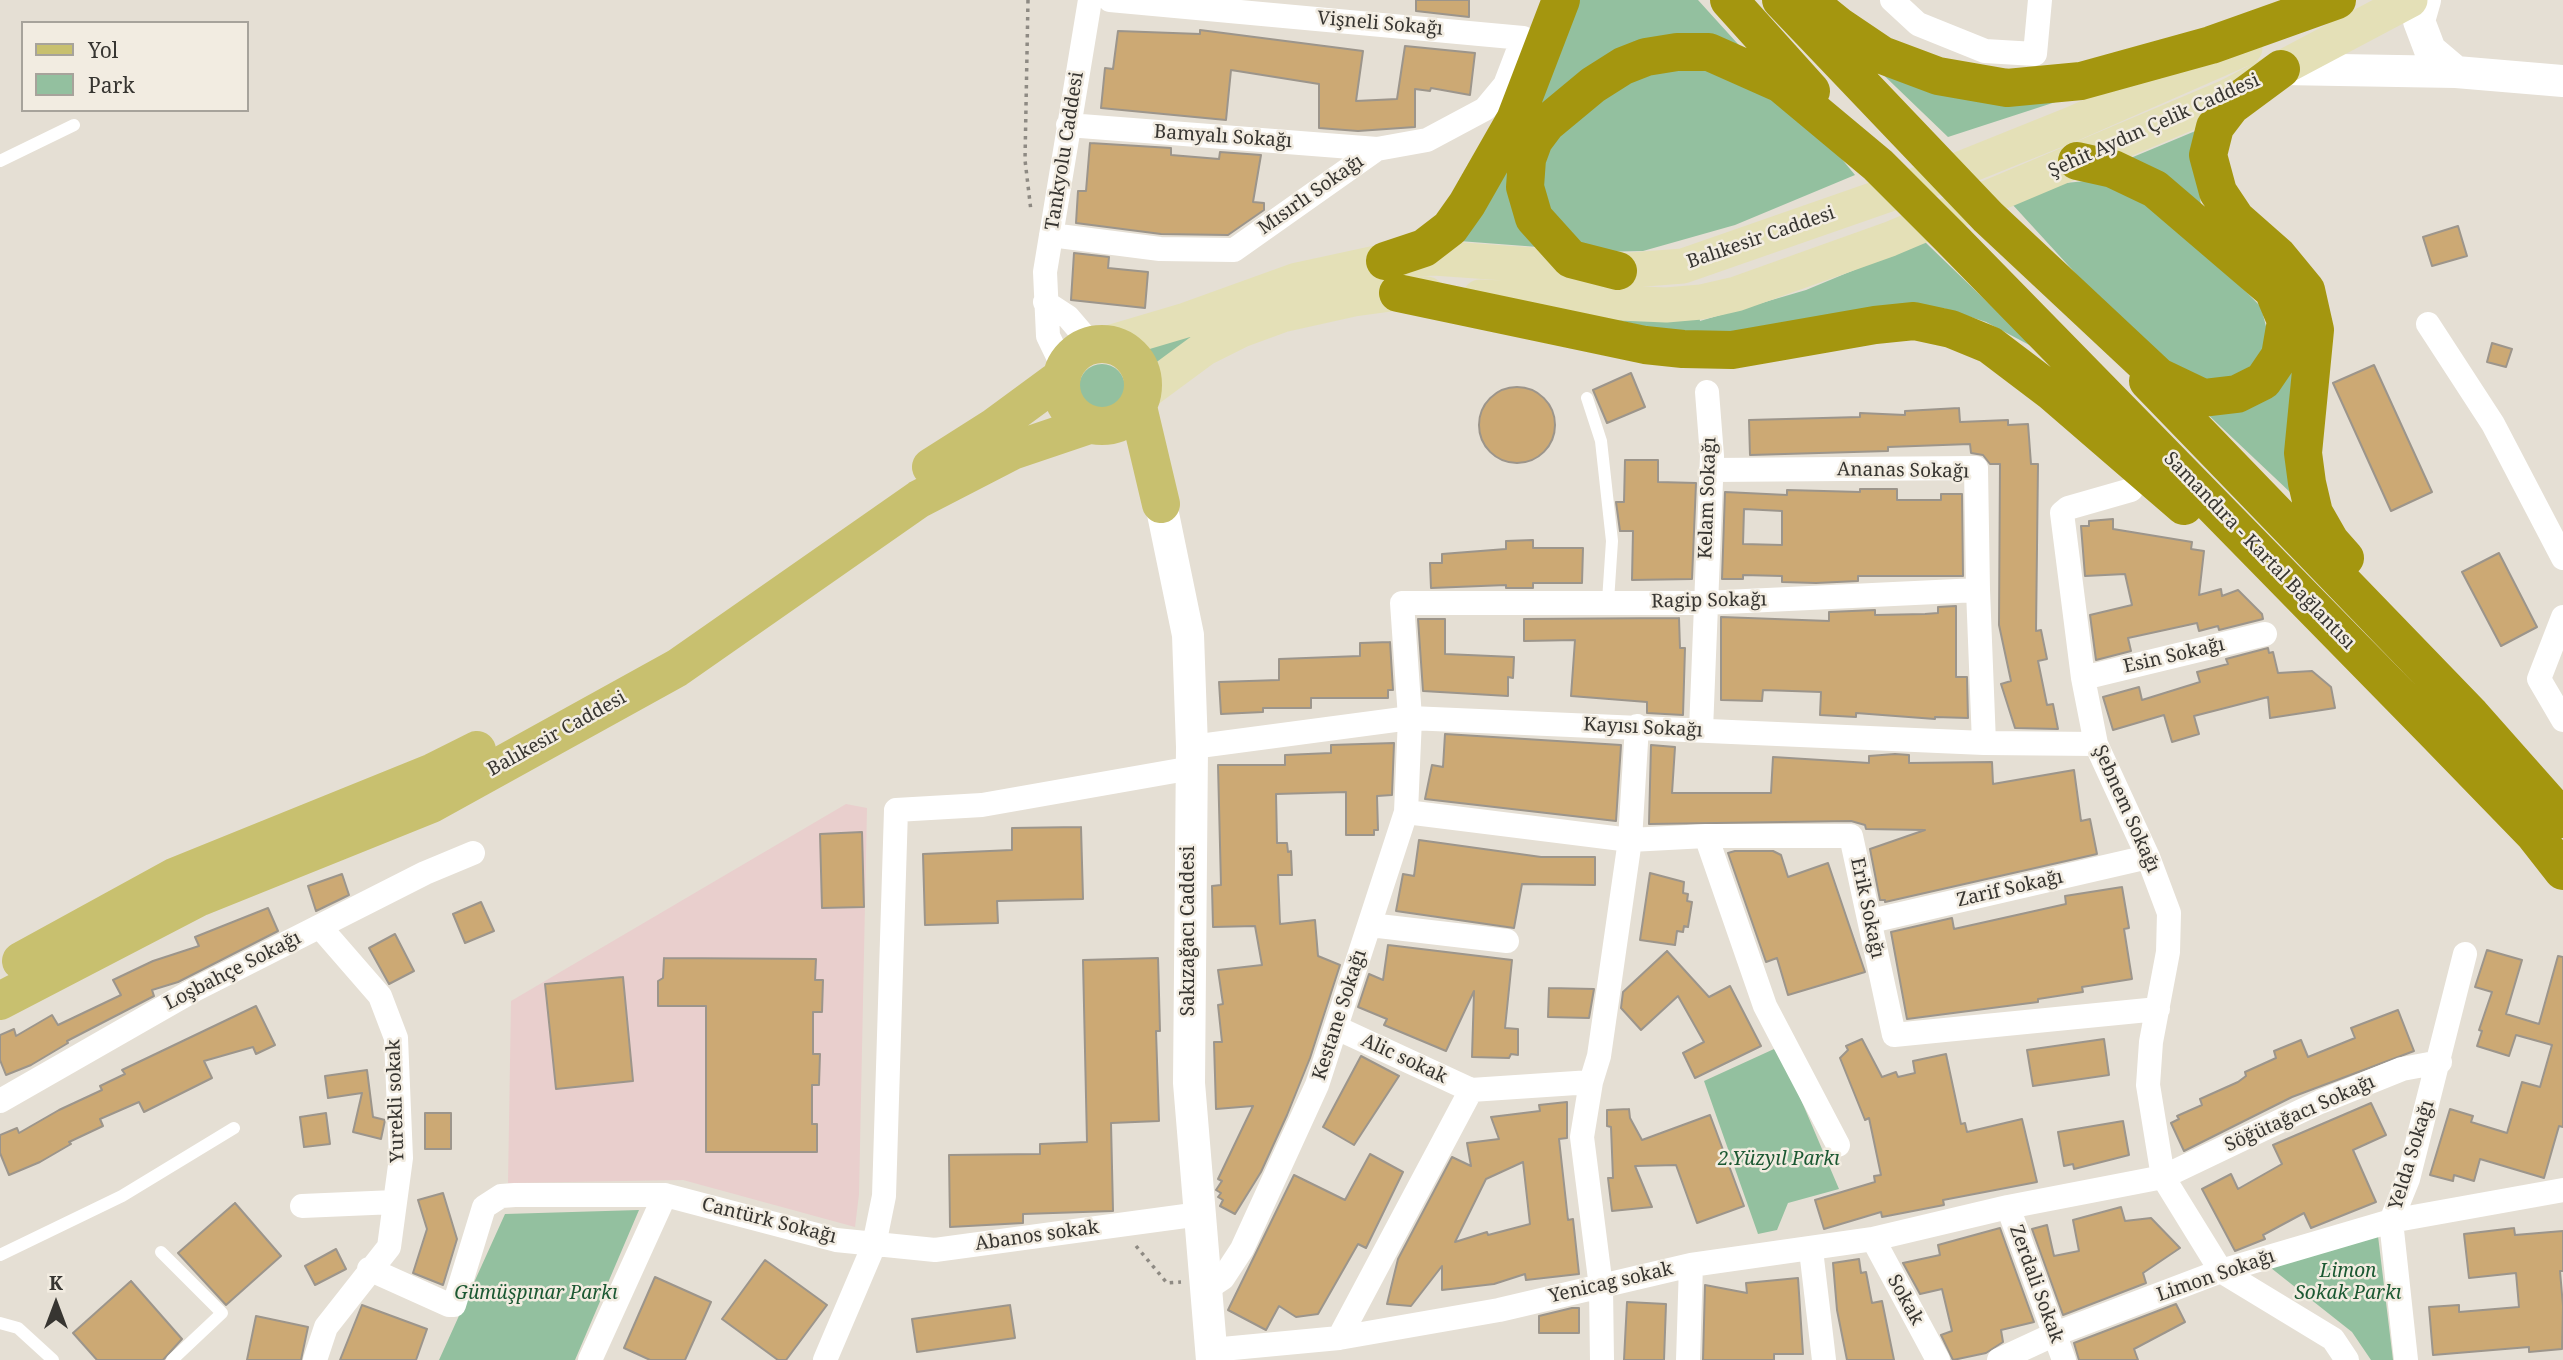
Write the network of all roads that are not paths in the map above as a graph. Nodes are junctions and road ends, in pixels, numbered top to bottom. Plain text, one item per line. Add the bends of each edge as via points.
1 (1090, 0) edge
2 (1110, 0) edge
3 (1561, 0) edge
4 (1729, 0) edge
5 (1781, 0) edge
6 (1807, 0) edge
7 (1892, 0) edge
8 (2040, 0) edge
9 (2337, 0) edge
10 (2346, 0) edge
11 (2410, 0) edge
12 (2425, 0) edge
13 (1523, 38) joint
14 (2281, 69) junction
15 (2456, 72) junction
16 (2563, 81) edge
17 (74, 125) dead end
18 (1068, 125) junction
19 (1377, 149) junction
20 (0, 161) edge
21 (2077, 161) junction
22 (1878, 165) junction
23 (1988, 217) junction
24 (1041, 228) junction
25 (1890, 239) joint
26 (1618, 271) junction
27 (1392, 277) junction
28 (1045, 302) junction
29 (2428, 324) dead end
30 (1081, 359) junction
31 (1707, 392) dead end
32 (1587, 398) dead end
33 (1141, 400) junction
34 (1096, 426) junction
35 (1711, 470) junction
36 (2131, 490) dead end
37 (1161, 504) junction
38 (2563, 558) edge
39 (1978, 590) junction
40 (1608, 601) junction
41 (1704, 603) junction
42 (2315, 610) junction
43 (2563, 617) edge
44 (2265, 634) dead end
45 (2083, 678) junction
46 (2471, 715) junction
47 (1410, 718) junction
48 (2563, 720) edge
49 (1637, 726) junction
50 (1701, 730) junction
51 (1984, 743) junction
52 (2096, 744) junction
53 (1192, 757) junction
54 (1406, 812) junction
55 (2563, 819) edge
56 (1706, 836) junction
57 (1630, 840) junction
58 (473, 853) dead end
59 (2148, 857) junction
60 (2563, 872) edge
61 (1871, 921) junction
62 (1370, 925) junction
63 (320, 926) junction
64 (1507, 941) dead end
65 (2465, 954) dead end
66 (0, 972) edge
67 (0, 1001) edge
68 (2158, 1009) junction
69 (1337, 1028) junction
70 (2440, 1062) junction
71 (1591, 1082) junction
72 (1471, 1090) junction
73 (0, 1101) edge
74 (234, 1128) dead end
75 (1838, 1145) dead end
76 (2163, 1177) junction
77 (2563, 1190) edge
78 (665, 1195) junction
79 (395, 1202) junction
80 (302, 1206) dead end
81 (2008, 1207) junction
82 (1200, 1214) junction
83 (2391, 1221) junction
84 (1873, 1239) junction
85 (874, 1245) junction
86 (1811, 1250) junction
87 (161, 1252) dead end
88 (0, 1255) edge
89 (1691, 1265) junction
90 (369, 1269) junction
91 (2221, 1271) junction
92 (1208, 1285) junction
93 (1601, 1287) junction
94 (0, 1323) edge
95 (2055, 1334) junction
96 (1339, 1338) junction
97 (1212, 1355) edge
98 (53, 1360) edge
99 (172, 1360) edge
100 (315, 1360) edge
101 (590, 1360) edge
102 (825, 1360) edge
103 (1602, 1360) edge
104 (1688, 1360) edge
105 (1824, 1360) edge
106 (1938, 1360) edge
107 (1999, 1360) edge
108 (2064, 1360) edge
109 (2347, 1360) edge
110 (2406, 1360) edge

1 - 18 street, Tankyolu Caddesi
2 - 13 street, Vişneli Sokağı
3 - 27 highway via 1515,120 1467,204 1450,228
4 - 22 highway
5 - 23 highway
6 - 9 highway via 1882,55 1938,76 2007,88 2081,81 2211,46
7 - 8 street via 1918,24 1986,51 2035,54
10 - 26 main road, Balıkesir Caddesi via 2084,119 1950,173 1712,258 1660,269
11 - 14 main road, Şehit Aydın Çelik Caddesi
12 - 15 street via 2419,21 2430,50
13 - 19 street, Mısırlı Sokağı via 1505,85 1485,109 1427,140
14 - 15 street
14 - 21 main road, Şehit Aydın Çelik Caddesi
14 - 46 highway via 2231,106 2215,127 2208,155 2218,192 2236,219 2278,256 2306,290 2315,330 2303,453 2314,513 2330,541
15 - 16 street
17 - 20 lane
18 - 19 street, Bamyalı Sokağı
18 - 24 street, Tankyolu Caddesi
19 - 24 street, Mısırlı Sokağı via 1234,250 1160,249
21 - 23 highway via 2113,169 2155,189 2273,290 2286,321 2280,356 2263,381 2237,394 2203,398 2159,377
21 - 25 main road, Şehit Aydın Çelik Caddesi
22 - 26 highway via 1781,84 1744,65 1709,52 1677,52 1623,66 1546,124 1527,159 1525,187 1534,218 1571,259
22 - 42 highway, Samandıra - Kartal Bağlantısı
23 - 46 highway, Samandıra - Kartal Bağlantısı
24 - 28 street, Tankyolu Caddesi
25 - 27 main road, Balıkesir Caddesi via 1809,270 1701,302 1633,305
26 - 27 main road, Balıkesir Caddesi via 1434,258
27 - 30 main road, Balıkesir Caddesi via 1297,280
27 - 33 main road, Balıkesir Caddesi via 1241,330 1205,348
27 - 42 highway via 1645,345 1683,349 1732,350 1913,321 1951,329 1990,345 2052,392
28 - 30 street via 1068,317
28 - 30 street, Tankyolu Caddesi via 1048,336
29 - 38 street via 2493,424
30 - 33 main road via 1130,354 1139,365
30 - 34 main road via 1063,397 1068,409
30 - 66 main road, Balıkesir Caddesi via 994,427 821,537 611,681 433,772 176,876
31 - 35 street, Kelam Sokağı
32 - 40 lane via 1601,441 1612,541
33 - 34 main road via 1116,425
33 - 37 main road
34 - 37 main road
34 - 67 main road, Balıkesir Caddesi via 1012,451 919,499 677,668 431,804 200,897
35 - 39 street, Ananas Sokağı via 1976,468
35 - 41 street, Kelam Sokağı
36 - 45 street, Şebnem Sokağı via 2062,513
37 - 53 street, Sakızağacı Caddesi via 1188,635
39 - 41 street, Ragip Sokağı
39 - 51 street
40 - 41 street, Ragip Sokağı
40 - 47 street, Ragip Sokağı via 1402,603
41 - 50 street, Kelam Sokağı
42 - 60 highway, Samandıra - Kartal Bağlantısı via 2534,834
43 - 48 street via 2539,679
44 - 45 street, Esin Sokağı
45 - 52 street, Şebnem Sokağı
46 - 55 highway, Samandıra - Kartal Bağlantısı
47 - 49 street, Kayısı Sokağı
47 - 53 street, Kayısı Sokağı
47 - 54 street, Kestane Sokağı
49 - 50 street, Kayısı Sokağı
49 - 57 street
50 - 51 street, Kayısı Sokağı
51 - 52 street, Kayısı Sokağı
52 - 59 street, Şebnem Sokağı
53 - 82 street, Sakızağacı Caddesi via 1189,1083
53 - 85 street, Kayısı Sokağı via 982,805 895,810 884,1196
54 - 57 street, Erik Sokağı
54 - 62 street, Kestane Sokağı
56 - 57 street, Erik Sokağı
56 - 61 street, Erik Sokağı via 1851,836
56 - 75 street via 1765,1006
57 - 71 street via 1599,1056
58 - 63 street, Loşbahçe Sokağı
59 - 61 street, Zarif Sokağı
59 - 68 street, Şebnem Sokağı via 2163,893 2170,933
61 - 68 street, Erik Sokağı via 1894,1035
62 - 64 street
62 - 69 street, Kestane Sokağı
63 - 73 street, Loşbahçe Sokağı via 194,989
63 - 79 street, Yurekli sokak via 380,996 396,1038 401,1158
65 - 70 street, Yelda Sokağı
68 - 76 street, Şebnem Sokağı via 2148,1085
69 - 72 street, Alic sokak
69 - 92 street, Kestane Sokağı via 1317,1086 1241,1249 1223,1278
70 - 76 street, Söğütağacı Sokağı via 2402,1069 2332,1097
70 - 83 street, Yelda Sokağı via 2408,1179
71 - 72 street
71 - 93 street via 1582,1137
72 - 96 street
74 - 88 lane via 122,1196
76 - 81 street, Söğütağacı Sokağı
76 - 91 street
77 - 83 street, Limon Sokağı
78 - 85 street, Cantürk Sokağı via 836,1240
78 - 90 street, Cantürk Sokağı via 515,1195 491,1200 479,1218 454,1305
78 - 101 street
79 - 80 street
79 - 90 street, Yurekli sokak via 389,1247
81 - 84 street, Yenicag sokak
81 - 95 street, Zerdali Sokak
82 - 85 street, Abanos sokak via 935,1250
82 - 92 street, Sakızağacı Caddesi
83 - 91 street, Limon Sokağı
83 - 110 street, Yelda Sokağı
84 - 86 street, Yenicag sokak
84 - 106 street, Sokak
85 - 102 street
86 - 89 street, Yenicag sokak
86 - 105 street
87 - 99 lane via 222,1313
89 - 93 street, Yenicag sokak
89 - 104 street
90 - 100 street, Yurekli sokak via 326,1327
91 - 95 street, Limon Sokağı
91 - 109 street via 2333,1339
92 - 97 street, Sakızağacı Caddesi
93 - 96 street, Yenicag sokak
93 - 103 street
94 - 98 lane via 18,1328
95 - 107 street, Limon Sokağı
95 - 108 street, Zerdali Sokak
96 - 97 street, Yenicag sokak

